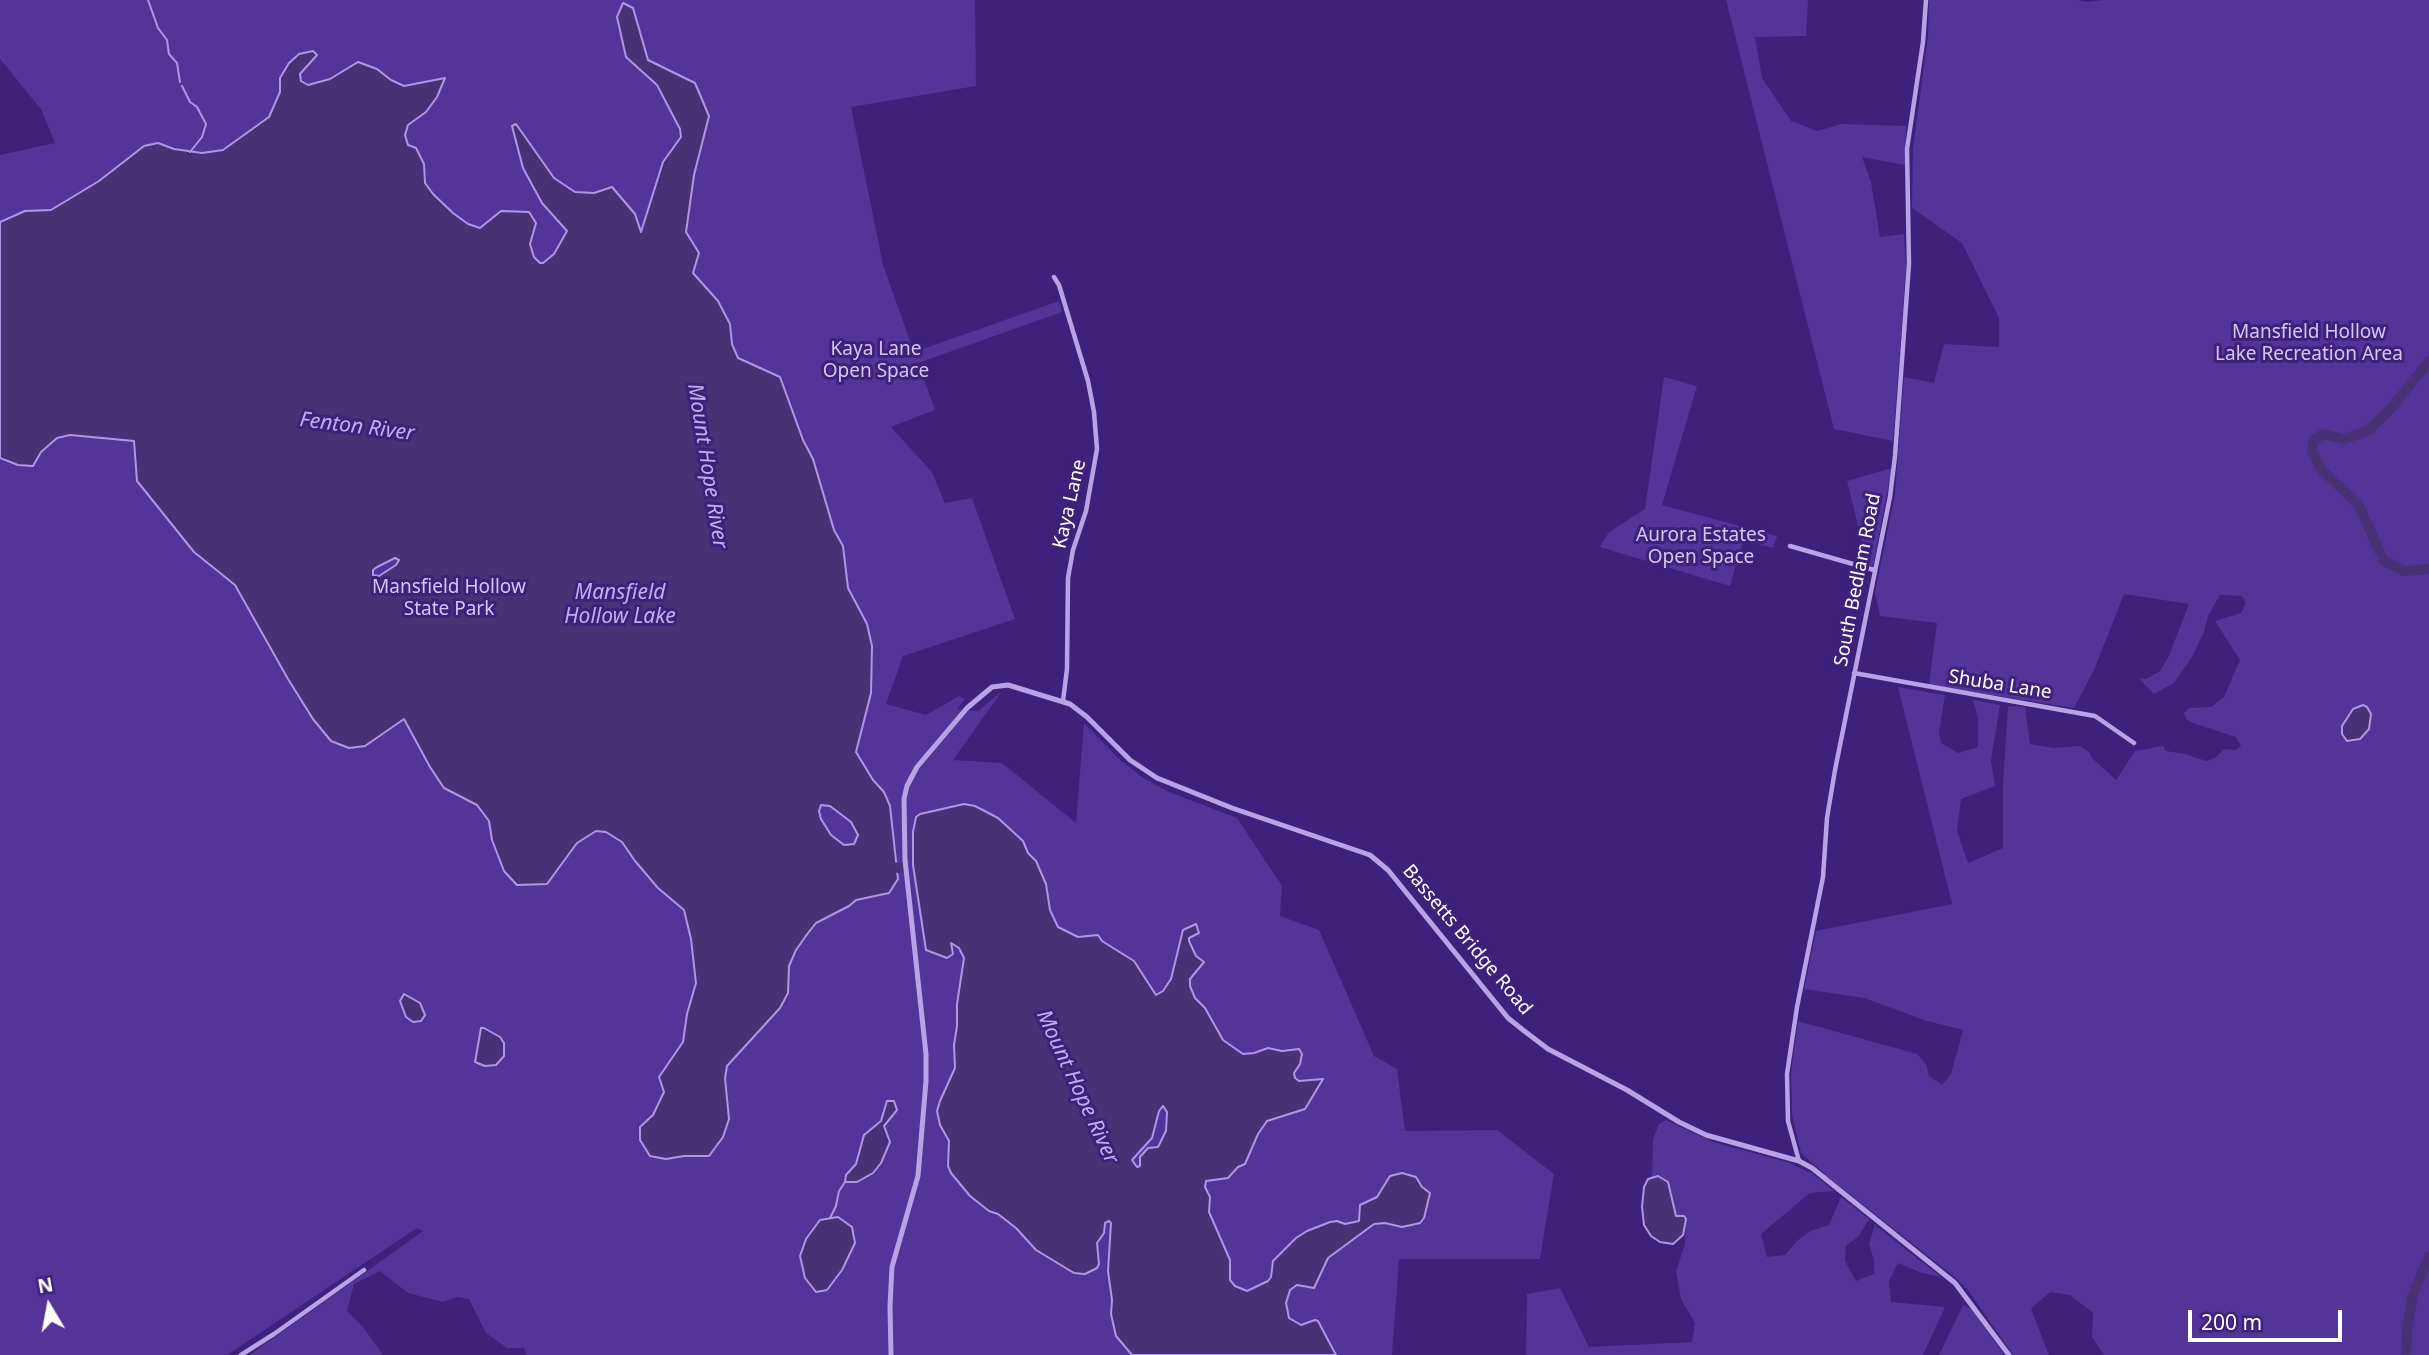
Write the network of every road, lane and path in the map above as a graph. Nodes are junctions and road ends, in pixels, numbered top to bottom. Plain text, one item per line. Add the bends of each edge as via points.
1 (1926, 0) edge
2 (1054, 277) dead end
3 (1790, 546) dead end
4 (1874, 570) junction
5 (1854, 673) junction
6 (1063, 701) junction
7 (2134, 743) dead end
8 (1799, 1161) junction
9 (363, 1270) dead end
10 (241, 1355) edge
11 (891, 1355) edge
12 (2009, 1355) edge

1 - 4 street, South Bedlam Road via 1907,149 1909,264 1895,456
2 - 6 street, Kaya Lane via 1088,381 1097,449 1068,578
3 - 4 street
4 - 5 street, South Bedlam Road
5 - 7 street, Shuba Lane via 2095,716
5 - 8 street, South Bedlam Road via 1787,1074 1788,1121
6 - 8 street, Bassetts Bridge Road via 1157,778 1370,855 1388,870 1507,1018 1548,1049 1706,1135
6 - 11 street, Bassetts Bridge Road via 1008,685 992,687 917,766 907,786 908,895 926,1081 918,1176 892,1267
8 - 12 street, Bassetts Bridge Road via 1955,1283
9 - 10 street

